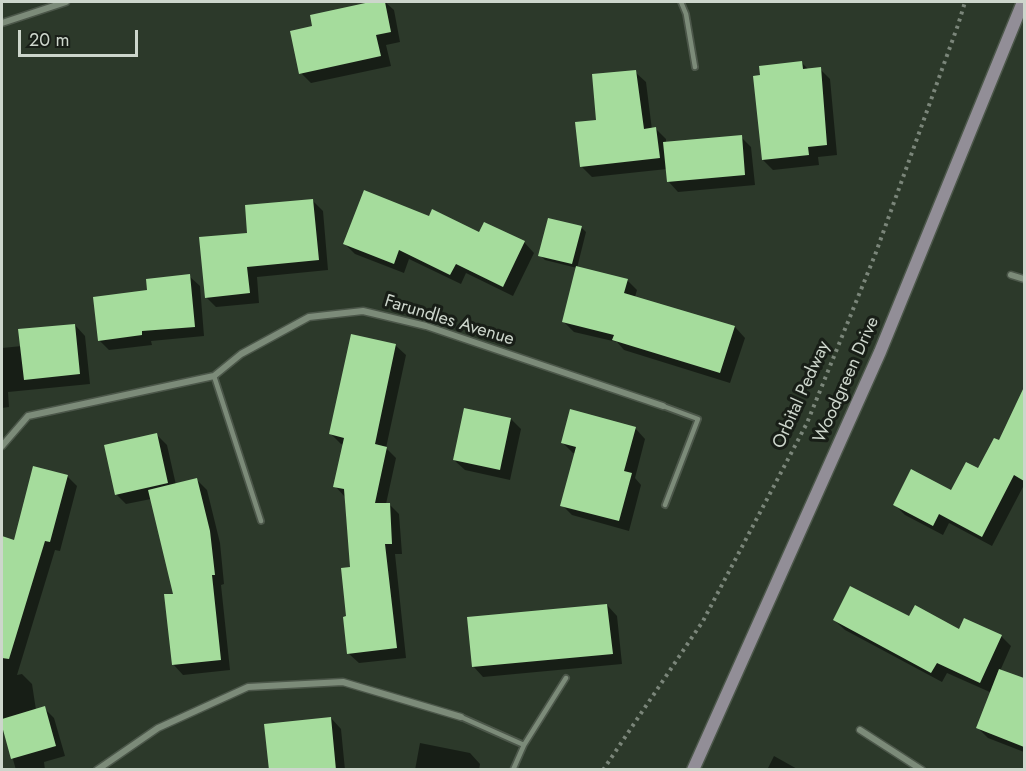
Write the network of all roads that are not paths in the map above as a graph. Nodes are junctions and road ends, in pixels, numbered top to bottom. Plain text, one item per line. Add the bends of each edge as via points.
1 (66, 2) edge
2 (681, 2) edge
3 (1023, 2) edge
4 (2, 23) edge
5 (696, 67) dead end
6 (1011, 275) dead end
7 (1024, 279) edge
8 (213, 376) junction
9 (663, 406) joint
10 (2, 446) edge
11 (664, 505) dead end
12 (261, 521) dead end
13 (566, 678) dead end
14 (461, 717) joint
15 (860, 730) dead end
16 (524, 745) junction
17 (97, 770) edge
18 (513, 770) edge
19 (693, 770) edge
20 (922, 770) edge

1 - 4 street
2 - 5 lane
3 - 19 main road, Woodgreen Drive via 880,352
6 - 7 street
8 - 9 street, Farundles Avenue via 241,354 309,317 363,311 426,327
8 - 10 street, Farundles Avenue via 28,416
8 - 12 lane
9 - 11 lane via 698,420
13 - 16 lane
14 - 16 lane
14 - 17 street via 343,682 248,687 158,728
15 - 20 street
16 - 18 lane

